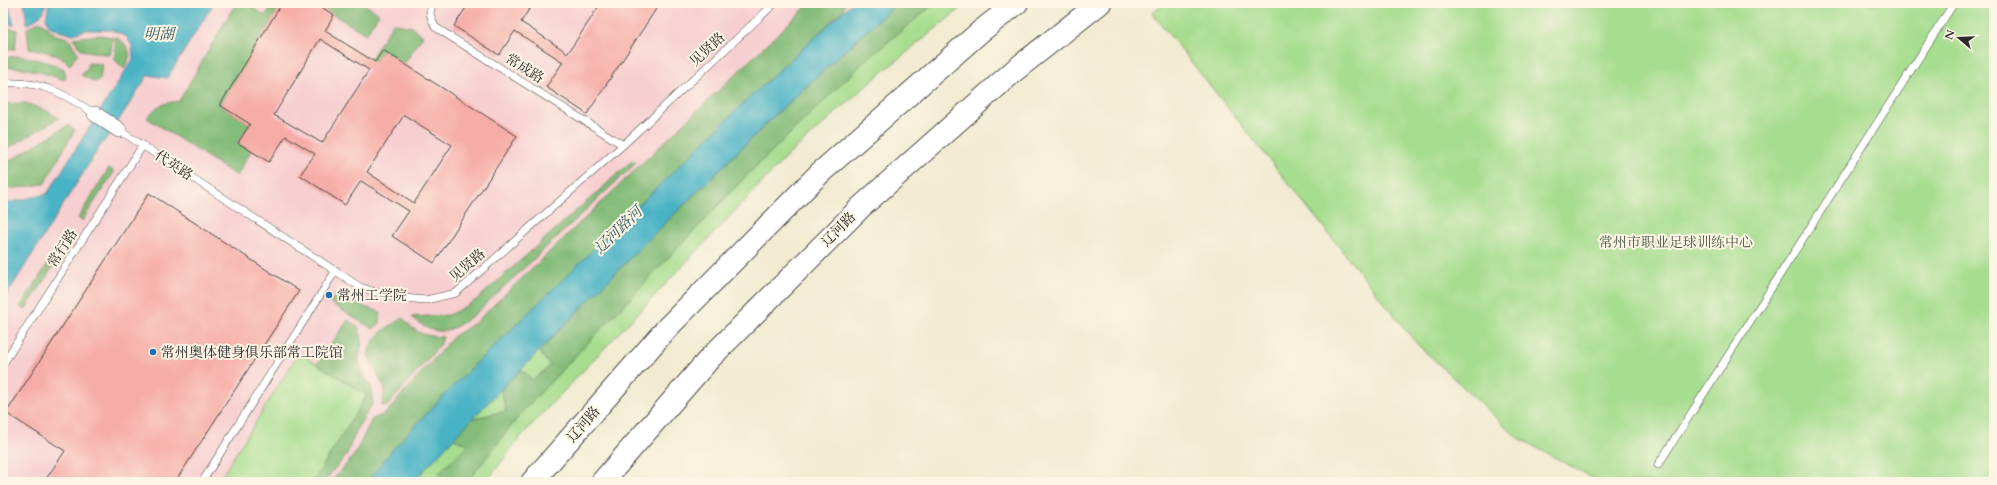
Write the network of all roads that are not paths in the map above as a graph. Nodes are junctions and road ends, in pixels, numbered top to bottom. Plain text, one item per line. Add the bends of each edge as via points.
1 (432, 3) edge
2 (1017, 3) edge
3 (1100, 3) edge
4 (1954, 3) edge
5 (771, 4) edge
6 (3, 83) edge
7 (96, 114) joint
8 (120, 130) joint
9 (143, 145) junction
10 (623, 145) junction
11 (336, 270) junction
12 (3, 364) edge
13 (1658, 465) dead end
14 (202, 482) edge
15 (532, 482) edge
16 (602, 482) edge

1 - 10 lane, 常成路 via 430,14 435,27
2 - 15 main road, 辽河路 via 981,31 820,173 668,327
3 - 16 main road, 辽河路 via 1015,70 860,207 710,358
4 - 13 lane
5 - 10 lane, 见贤路
6 - 7 lane, 代英路 via 42,85
7 - 8 street, 代英路
8 - 9 lane, 代英路
9 - 11 lane, 代英路
9 - 12 lane, 常行路
10 - 11 lane, 见贤路 via 456,293 426,300 391,297 360,287
11 - 14 lane

